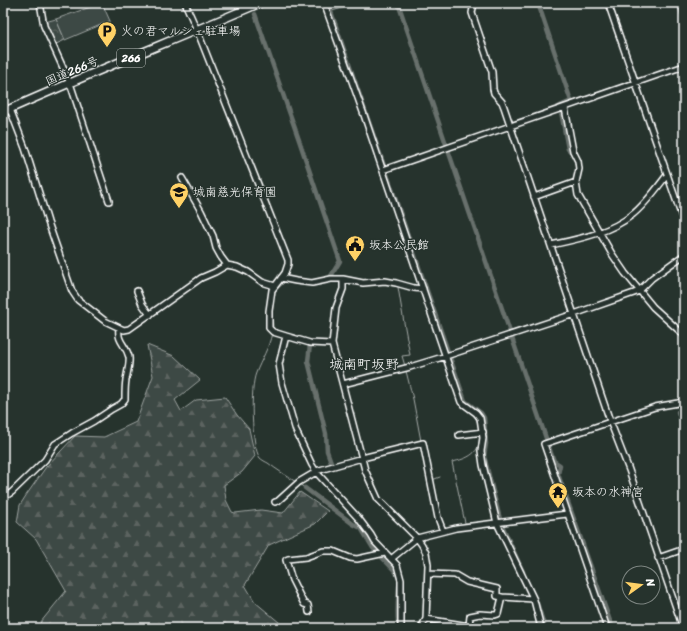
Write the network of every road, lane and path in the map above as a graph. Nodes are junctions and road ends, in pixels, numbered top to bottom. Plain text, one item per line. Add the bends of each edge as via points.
1 (40, 3) edge
2 (185, 3) edge
3 (260, 3) edge
4 (324, 3) edge
5 (474, 3) edge
6 (608, 3) edge
7 (197, 30) junction
8 (684, 66) edge
9 (70, 83) junction
10 (636, 83) junction
11 (565, 108) junction
12 (10, 109) junction
13 (3, 112) edge
14 (510, 126) junction
15 (382, 170) junction
16 (667, 175) junction
17 (182, 178) dead end
18 (576, 182) junction
19 (534, 197) junction
20 (684, 199) edge
21 (109, 201) dead end
22 (677, 202) junction
23 (684, 223) edge
24 (600, 232) junction
25 (551, 245) junction
26 (684, 255) edge
27 (227, 265) junction
28 (282, 278) junction
29 (343, 279) junction
30 (275, 286) junction
31 (423, 289) junction
32 (137, 291) dead end
33 (639, 291) junction
34 (574, 314) junction
35 (150, 315) junction
36 (119, 328) junction
37 (684, 335) edge
38 (286, 336) junction
39 (332, 344) junction
40 (446, 356) junction
41 (343, 384) junction
42 (684, 400) edge
43 (610, 421) junction
44 (483, 432) junction
45 (459, 436) dead end
46 (362, 458) junction
47 (316, 471) junction
48 (3, 498) edge
49 (275, 502) dead end
50 (568, 514) junction
51 (497, 523) junction
52 (443, 531) junction
53 (417, 538) junction
54 (684, 550) edge
55 (385, 553) junction
56 (658, 558) junction
57 (391, 559) junction
58 (428, 574) junction
59 (502, 597) junction
60 (533, 599) junction
61 (309, 612) dead end
62 (426, 619) junction
63 (469, 627) edge
64 (401, 628) edge
65 (421, 628) edge
66 (541, 628) edge
67 (607, 628) edge
68 (683, 628) edge

1 - 9 street via 44,26
2 - 7 street
3 - 7 highway, 国道266号 / 266
4 - 15 street
5 - 14 street via 472,13 492,72 494,93 502,102
6 - 10 street
7 - 9 highway, 国道266号 / 266
7 - 28 street via 288,260
8 - 10 street
9 - 12 highway, 国道266号 / 266
9 - 21 street
10 - 11 street
10 - 16 street
11 - 14 street
11 - 18 street via 573,151 580,169
12 - 13 highway, 国道266号 / 266
12 - 36 street via 72,291 78,300 105,321
14 - 15 street
14 - 19 street
15 - 31 street
16 - 22 street
16 - 24 street via 633,215
17 - 27 street
18 - 19 street
18 - 24 street via 578,195
19 - 25 street
20 - 22 street
22 - 23 street
24 - 25 street
24 - 33 street via 612,254
25 - 34 street
26 - 33 street via 652,278
27 - 30 street via 237,267 262,282
27 - 35 street via 201,278
28 - 29 street via 312,283
28 - 30 street
29 - 31 street via 363,283 396,282
29 - 39 street via 343,289 336,308
30 - 38 street via 272,290 269,328
31 - 40 street
32 - 35 street
33 - 34 street
33 - 37 street
34 - 40 street
34 - 43 street
35 - 36 street via 129,329
36 - 48 street via 119,339 129,358 125,399 55,444 45,460
38 - 39 street via 310,343
38 - 47 street via 279,364 282,383 296,431
39 - 41 street
40 - 41 street
40 - 44 street via 461,402 480,418
41 - 46 street
42 - 43 street
43 - 50 street via 544,444
43 - 56 street
44 - 45 street
44 - 51 street via 483,465
46 - 47 street
46 - 52 street via 423,443
46 - 53 street via 378,499
47 - 49 street
47 - 55 street
50 - 51 street
50 - 67 street
51 - 52 street
51 - 60 street
52 - 53 street
53 - 57 street
53 - 58 street via 426,553
54 - 56 street
55 - 57 street
55 - 61 street via 357,559 333,551 323,551 306,557 288,558 286,560 290,574 304,604 308,605
56 - 68 street
57 - 64 street via 398,568 401,580
58 - 59 street via 455,575 467,582 497,589 497,596
58 - 62 street
59 - 60 street
59 - 63 street via 498,614 470,616
60 - 66 street
62 - 63 street
62 - 65 street

